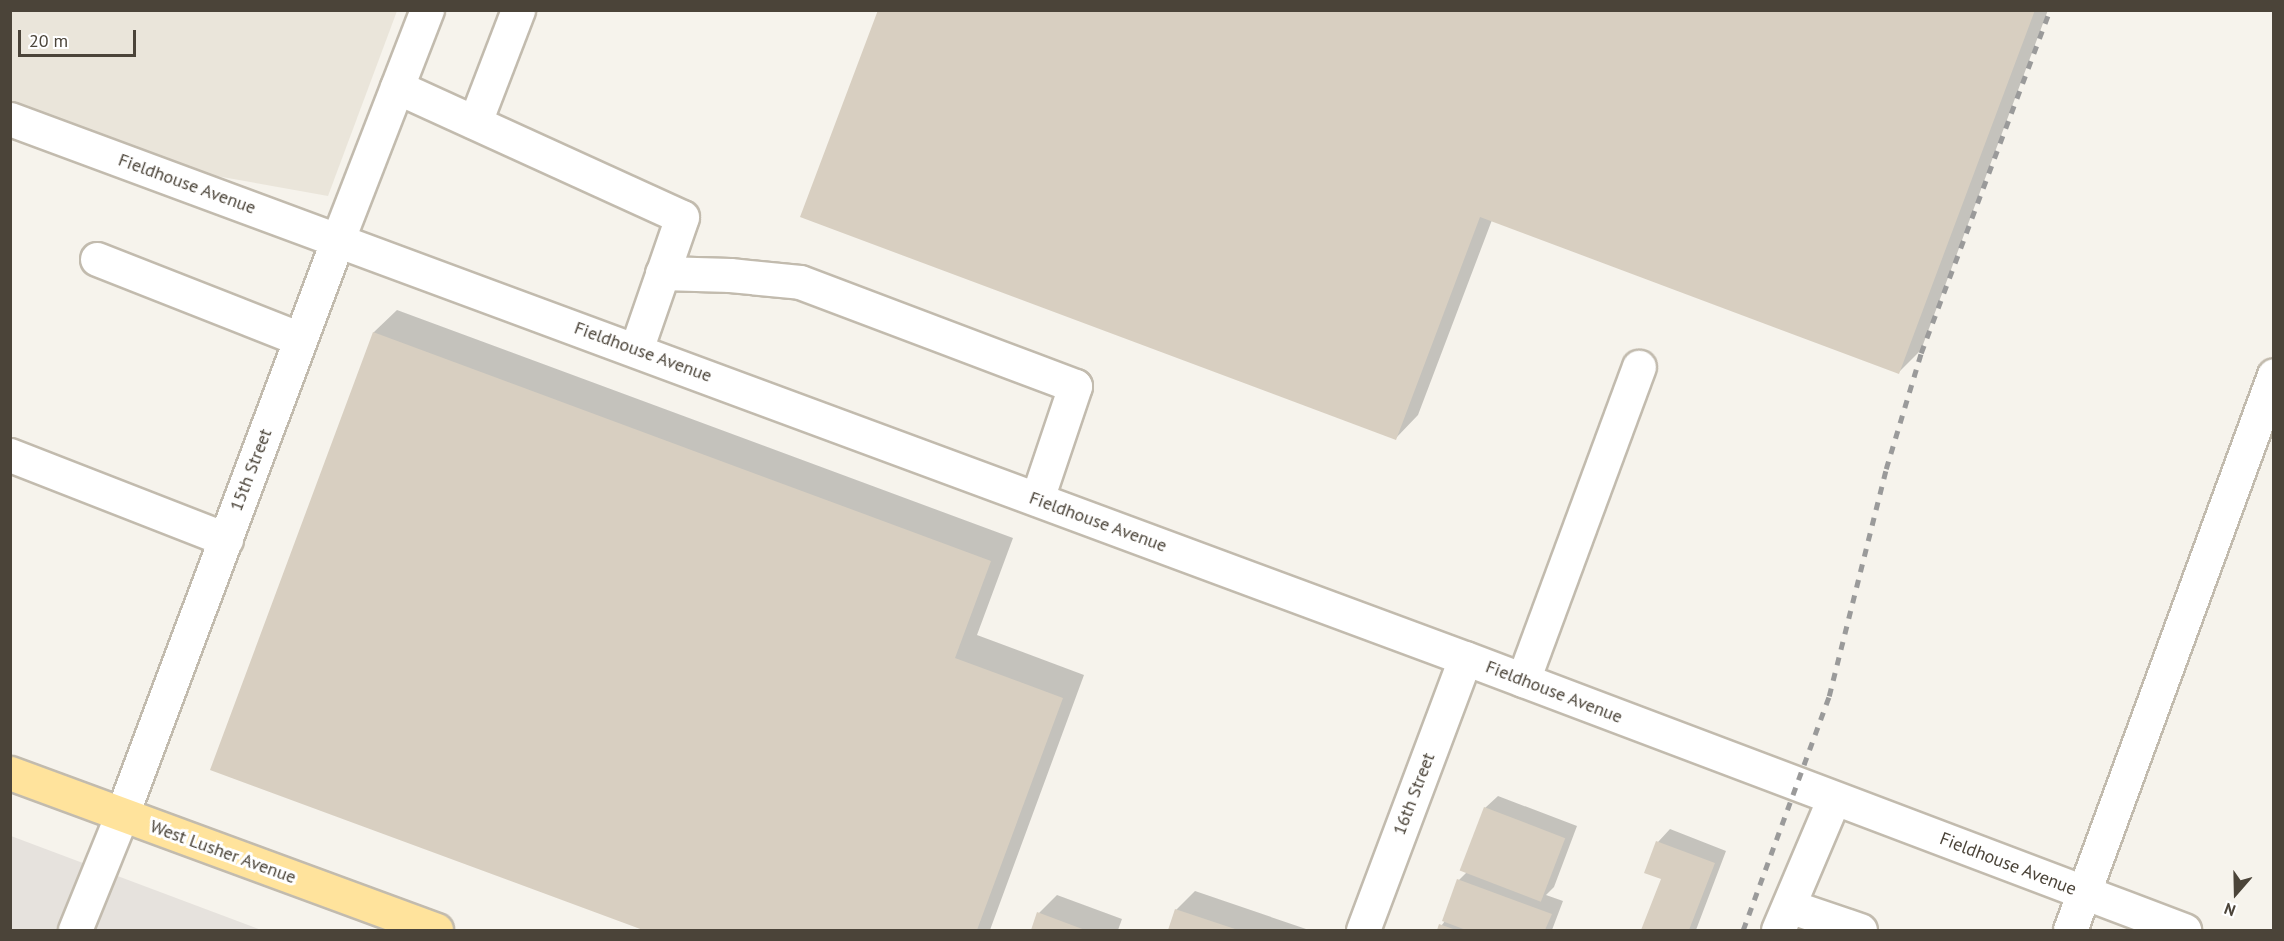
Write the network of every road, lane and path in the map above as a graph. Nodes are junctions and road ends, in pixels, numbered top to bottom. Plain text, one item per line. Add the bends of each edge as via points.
1 (428, 10) edge
2 (518, 10) edge
3 (397, 87) junction
4 (10, 119) edge
5 (475, 122) junction
6 (338, 238) junction
7 (97, 259) dead end
8 (662, 273) junction
9 (300, 339) junction
10 (636, 350) junction
11 (1639, 368) dead end
12 (2274, 375) edge
13 (10, 455) edge
14 (1037, 500) junction
15 (226, 539) junction
16 (1465, 658) junction
17 (1523, 681) junction
18 (10, 772) edge
19 (1834, 798) junction
20 (122, 814) junction
21 (2085, 893) junction
22 (1783, 918) edge
23 (75, 930) edge
24 (436, 930) edge
25 (1363, 930) edge
26 (1860, 930) edge
27 (2070, 930) edge
28 (2184, 930) edge

1 - 3 street, 15th Street
2 - 5 street
3 - 5 street
3 - 6 street, 15th Street
4 - 6 street, Fieldhouse Avenue
5 - 8 street via 682,217
6 - 9 street, 15th Street
6 - 10 street, Fieldhouse Avenue
7 - 9 street
8 - 10 street
8 - 14 street via 800,282 1075,386
9 - 15 street, 15th Street
10 - 14 street, Fieldhouse Avenue
11 - 17 street
12 - 21 street
13 - 15 street
14 - 16 street, Fieldhouse Avenue
15 - 20 street, 15th Street
16 - 17 street, Fieldhouse Avenue
16 - 25 street, 16th Street
17 - 19 street, Fieldhouse Avenue
18 - 20 main road, West Lusher Avenue
19 - 21 street, Fieldhouse Avenue
19 - 22 street
20 - 23 street, 15th Street
20 - 24 main road, West Lusher Avenue
21 - 27 street
21 - 28 street, Fieldhouse Avenue
22 - 26 street

